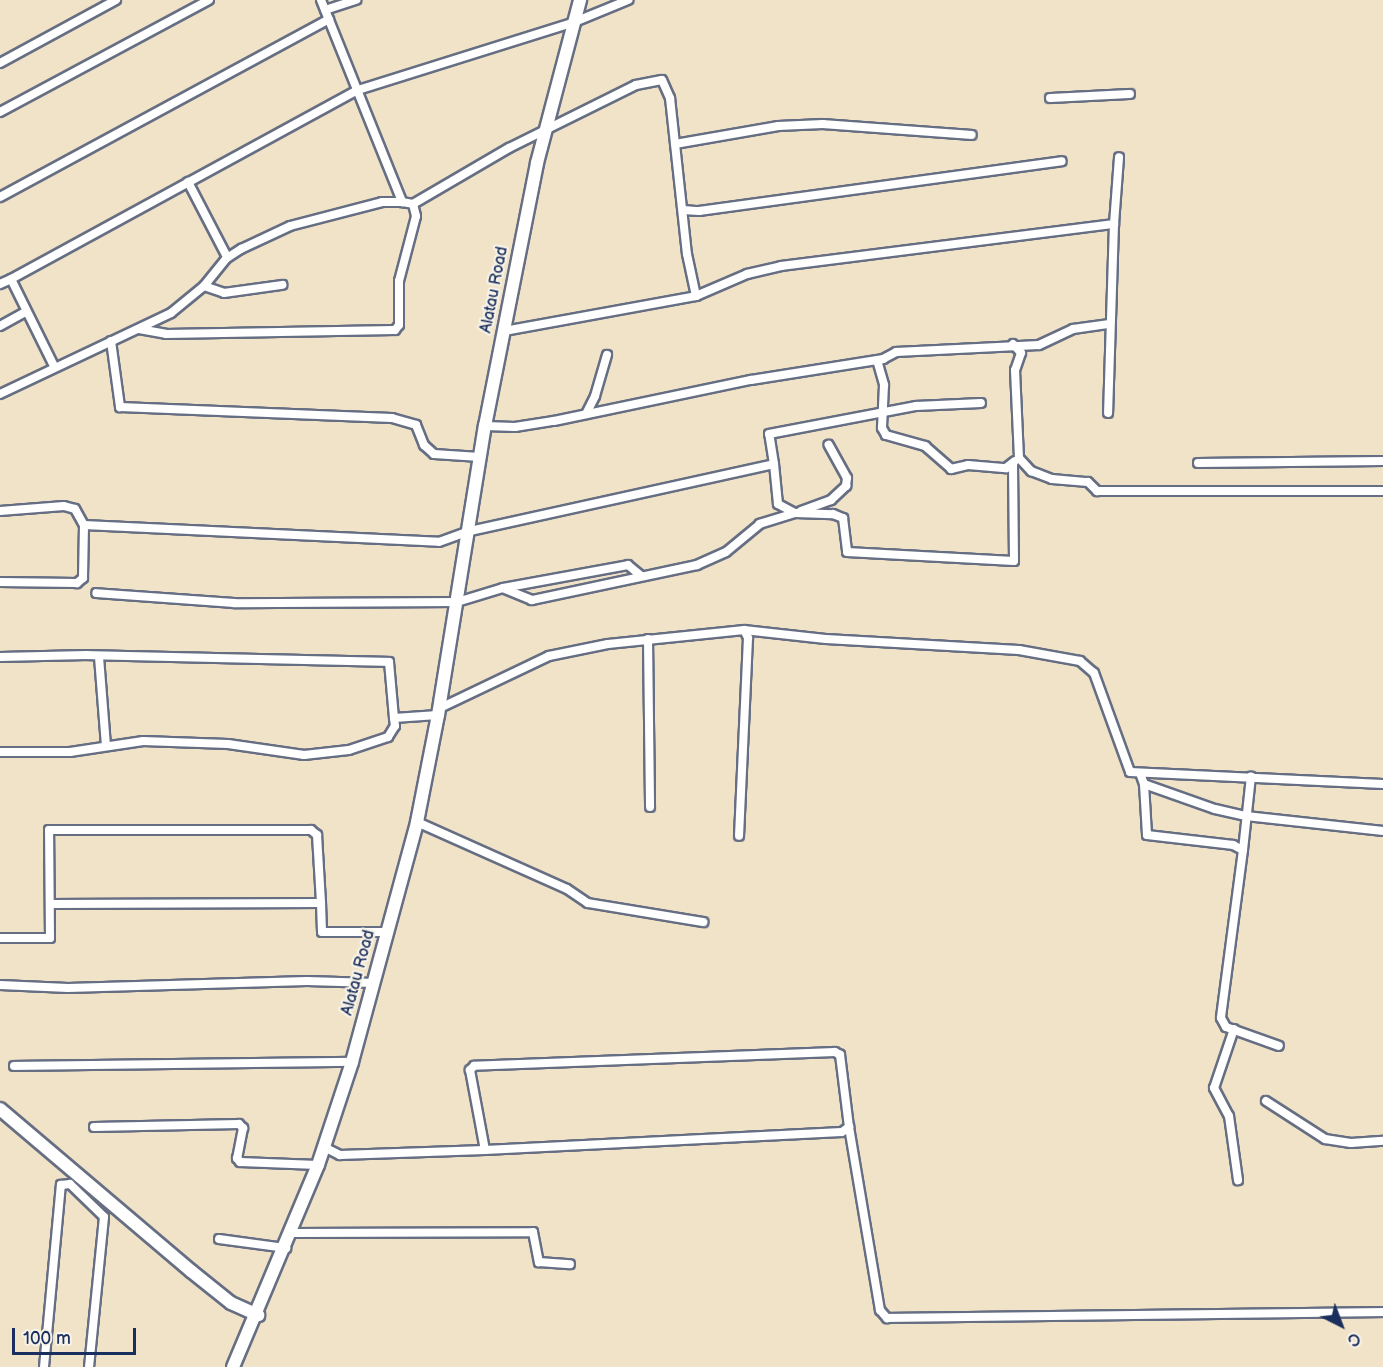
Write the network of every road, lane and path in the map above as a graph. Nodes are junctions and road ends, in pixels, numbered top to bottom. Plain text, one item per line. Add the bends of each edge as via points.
1 (116, 0) edge
2 (209, 0) edge
3 (321, 0) edge
4 (356, 0) edge
5 (580, 0) edge
6 (628, 0) edge
7 (325, 9) junction
8 (329, 19) junction
9 (572, 22) junction
10 (0, 63) edge
11 (358, 90) junction
12 (1130, 94) dead end
13 (1050, 98) dead end
14 (0, 112) edge
15 (546, 129) junction
16 (972, 135) dead end
17 (675, 144) junction
18 (1119, 157) dead end
19 (1062, 161) dead end
20 (188, 182) junction
21 (0, 197) edge
22 (402, 202) junction
23 (413, 204) junction
24 (683, 210) junction
25 (1114, 224) junction
26 (227, 257) junction
27 (11, 279) junction
28 (0, 284) edge
29 (282, 285) dead end
30 (204, 286) junction
31 (696, 296) junction
32 (25, 312) junction
33 (1108, 324) junction
34 (0, 326) edge
35 (138, 329) junction
36 (504, 331) junction
37 (111, 341) junction
38 (1013, 344) junction
39 (607, 355) dead end
40 (877, 360) junction
41 (54, 366) junction
42 (0, 394) edge
43 (981, 403) dead end
44 (883, 411) junction
45 (1108, 413) dead end
46 (586, 414) junction
47 (485, 426) junction
48 (829, 445) dead end
49 (480, 457) junction
50 (1016, 461) junction
51 (1383, 461) edge
52 (1198, 463) dead end
53 (774, 464) junction
54 (1383, 491) edge
55 (0, 511) edge
56 (795, 513) junction
57 (84, 525) junction
58 (470, 531) junction
59 (641, 576) junction
60 (0, 582) edge
61 (503, 588) junction
62 (96, 593) dead end
63 (457, 602) junction
64 (744, 630) junction
65 (648, 639) junction
66 (0, 657) edge
67 (99, 657) junction
68 (440, 707) junction
69 (394, 718) junction
70 (106, 745) junction
71 (0, 752) edge
72 (1140, 773) junction
73 (1251, 776) junction
74 (1144, 784) junction
75 (1383, 784) edge
76 (650, 807) dead end
77 (1246, 816) junction
78 (417, 822) junction
79 (1383, 831) edge
80 (739, 836) dead end
81 (1243, 850) junction
82 (321, 903) junction
83 (50, 904) junction
84 (703, 922) dead end
85 (387, 932) junction
86 (0, 938) edge
87 (374, 983) junction
88 (0, 985) edge
89 (1234, 1029) junction
90 (1279, 1046) dead end
91 (352, 1062) junction
92 (14, 1066) dead end
93 (1266, 1101) dead end
94 (0, 1109) edge
95 (94, 1127) dead end
96 (849, 1127) junction
97 (1383, 1141) edge
98 (324, 1147) junction
99 (485, 1150) junction
100 (318, 1165) junction
101 (1238, 1180) dead end
102 (292, 1233) junction
103 (219, 1239) dead end
104 (286, 1248) junction
105 (570, 1264) dead end
106 (1383, 1311) edge
107 (258, 1315) junction
108 (44, 1367) edge
109 (89, 1367) edge
110 (233, 1367) edge

1 - 10 street
2 - 14 street
3 - 7 street
4 - 7 street
5 - 9 main road, Alatau Road
6 - 9 street
7 - 8 street
8 - 11 street
8 - 21 street
9 - 11 street
9 - 15 main road, Alatau Road
11 - 20 street
11 - 22 street
12 - 13 street
15 - 17 street via 636,85 662,80 670,98
15 - 23 street
15 - 36 main road, Alatau Road
16 - 17 street via 823,124 778,126
17 - 24 street
18 - 25 street
19 - 24 street via 699,211
20 - 26 street
20 - 27 street
22 - 23 street
22 - 26 street via 382,202 290,226
23 - 35 street via 416,216 399,281 399,325 395,330 166,334
24 - 31 street
25 - 31 street via 781,266 747,274
25 - 33 street
26 - 30 street
27 - 28 street
27 - 32 street
29 - 30 street via 225,293
30 - 35 street via 171,312
31 - 36 street
32 - 34 street
32 - 41 street
33 - 38 street via 1073,329 1039,345
33 - 45 street
35 - 37 street
36 - 47 main road, Alatau Road
37 - 41 street
37 - 49 street via 120,408 392,418 416,425 424,444 434,454
38 - 40 street via 977,350 896,352
38 - 50 street via 1021,353 1015,370
39 - 46 street
40 - 44 street via 884,385
40 - 46 street via 752,380
41 - 42 street
43 - 44 street
44 - 50 street via 882,428 886,435 925,446 951,470 968,465 1006,468
44 - 53 street via 769,434
46 - 47 street via 514,427
47 - 49 main road, Alatau Road
48 - 56 street via 847,478 846,486 831,500
49 - 58 main road, Alatau Road
50 - 54 street via 1052,479 1089,482 1097,491
50 - 56 street via 1014,561 847,552 843,518 833,513
51 - 52 street
53 - 56 street via 778,504
53 - 58 street
55 - 57 street via 64,506 75,509
56 - 59 street via 760,524 726,552 697,565
57 - 58 street via 439,542
57 - 60 street via 83,578 77,583
58 - 63 main road, Alatau Road
59 - 61 street via 532,600
59 - 61 street via 628,565
61 - 63 street
62 - 63 street via 234,603
63 - 68 main road, Alatau Road
64 - 65 street
64 - 72 street via 826,639 1019,650 1080,661 1094,673 1130,772
64 - 80 street via 748,638
65 - 68 street via 549,656
65 - 76 street
66 - 67 street
67 - 69 street via 389,662
67 - 70 street
68 - 69 street
68 - 78 main road, Alatau Road
69 - 70 street via 395,726 388,737 349,750 304,755 228,744 143,741
70 - 71 street via 70,752
72 - 73 street
72 - 74 street
73 - 75 street
73 - 77 street
74 - 77 street
74 - 81 street via 1147,835 1233,845
77 - 79 street via 1303,819
77 - 81 street
78 - 84 street via 567,889 588,903
78 - 85 main road, Alatau Road
81 - 89 street via 1221,1018 1226,1027
82 - 83 street
82 - 83 street via 318,835 311,830 49,830
82 - 85 street via 322,932
83 - 86 street via 50,938
85 - 87 main road, Alatau Road
87 - 88 street via 307,981 68,988
87 - 91 main road, Alatau Road
89 - 90 street
89 - 101 street via 1214,1088 1229,1116
91 - 92 street
91 - 98 main road, Alatau Road
93 - 97 street via 1324,1139 1351,1143
94 - 107 main road via 231,1303
95 - 100 street via 239,1124 243,1128 237,1158 240,1162
96 - 99 street via 842,1132
96 - 99 street via 841,1061 835,1052 478,1065 470,1070
96 - 106 street via 880,1310 887,1318
98 - 99 street via 340,1155
98 - 100 main road, Alatau Road
100 - 102 main road, Alatau Road
102 - 104 main road, Alatau Road
102 - 105 street via 533,1232 539,1262
103 - 104 street
104 - 107 main road
107 - 110 main road
108 - 109 street via 61,1185 70,1184 104,1217

